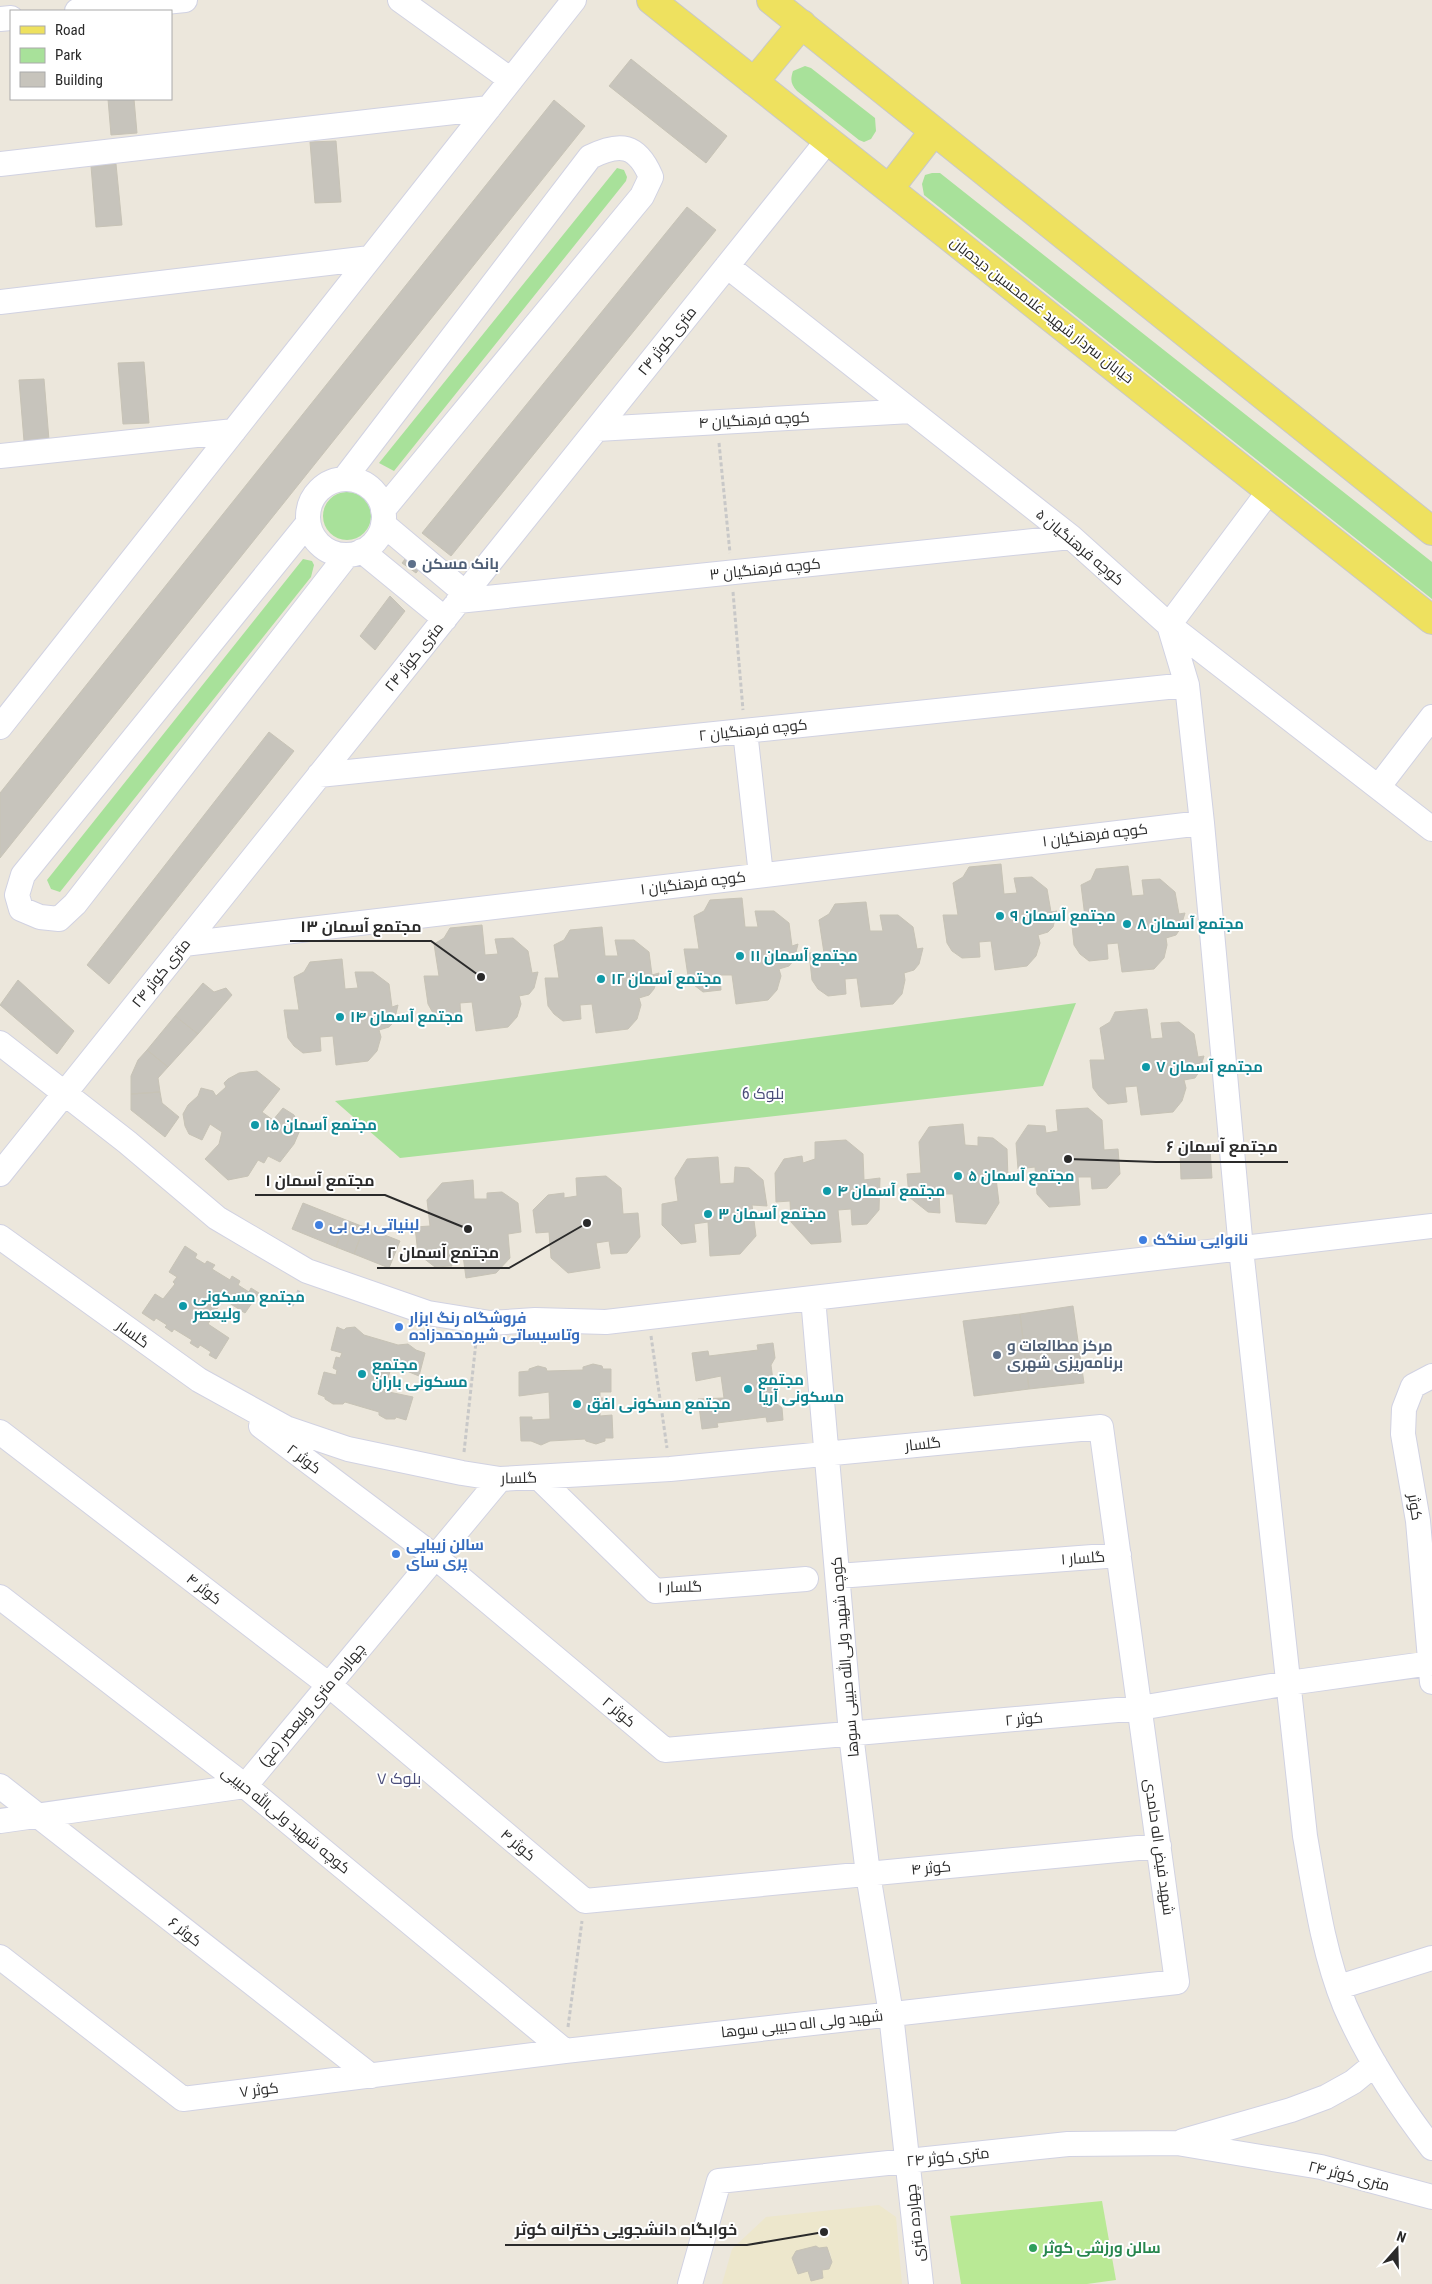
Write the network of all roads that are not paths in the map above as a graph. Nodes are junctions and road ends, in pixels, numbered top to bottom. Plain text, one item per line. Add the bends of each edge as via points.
1 (185, 0) edge
2 (400, 0) edge
3 (574, 0) edge
4 (651, 0) edge
5 (771, 0) edge
6 (87, 10) edge
7 (802, 24) junction
8 (511, 80) junction
9 (754, 82) junction
10 (489, 108) junction
11 (934, 130) junction
12 (828, 140) junction
13 (0, 164) edge
14 (889, 189) junction
15 (370, 258) junction
16 (727, 266) junction
17 (0, 302) edge
18 (911, 411) junction
19 (597, 428) junction
20 (234, 430) junction
21 (0, 456) edge
22 (344, 479) junction
23 (1269, 491) junction
24 (383, 517) junction
25 (308, 523) junction
26 (1432, 531) edge
27 (1072, 538) junction
28 (355, 553) junction
29 (456, 604) junction
30 (1432, 620) edge
31 (1169, 625) junction
32 (1186, 685) junction
33 (1432, 717) edge
34 (0, 727) edge
35 (745, 731) junction
36 (319, 775) junction
37 (1378, 786) junction
38 (1202, 823) junction
39 (1432, 829) edge
40 (761, 875) junction
41 (184, 944) junction
42 (0, 1043) edge
43 (65, 1093) junction
44 (0, 1174) edge
45 (1432, 1226) edge
46 (0, 1237) edge
47 (1241, 1248) junction
48 (813, 1298) junction
49 (1432, 1376) edge
50 (199, 1380) junction
51 (1102, 1427) joint
52 (0, 1432) edge
53 (825, 1454) junction
54 (539, 1478) junction
55 (500, 1479) junction
56 (1425, 1520) edge
57 (1119, 1555) junction
58 (434, 1556) junction
59 (838, 1576) junction
60 (806, 1579) dead end
61 (0, 1597) edge
62 (1431, 1669) edge
63 (1289, 1683) junction
64 (329, 1685) junction
65 (1140, 1708) junction
66 (851, 1734) junction
67 (0, 1786) edge
68 (245, 1786) junction
69 (37, 1816) junction
70 (0, 1821) edge
71 (1158, 1846) junction
72 (868, 1874) junction
73 (0, 1957) edge
74 (1432, 1958) edge
75 (1339, 1987) junction
76 (891, 2014) junction
77 (565, 2051) junction
78 (1375, 2064) junction
79 (371, 2076) junction
80 (1177, 2143) junction
81 (1432, 2148) edge
82 (909, 2162) junction
83 (1432, 2197) edge
84 (690, 2284) edge
85 (921, 2284) edge

1 - 6 street
2 - 8 street
3 - 8 street
4 - 9 main road, خیابان سردار شهید غلامحسین دیده‌بان
5 - 7 main road
7 - 9 main road
7 - 11 main road
8 - 10 street
9 - 12 main road, خیابان سردار شهید غلامحسین دیده‌بان
10 - 13 street
10 - 15 street
11 - 14 main road
11 - 26 main road
12 - 14 main road, خیابان سردار شهید غلامحسین دیده‌بان
12 - 16 street, ۲۴ متری کوثر
14 - 23 main road, خیابان سردار شهید غلامحسین دیده‌بان
15 - 17 street
15 - 20 street
16 - 18 street, کوچه فرهنگیان ۵
16 - 19 street, ۲۴ متری کوثر
18 - 19 street, کوچه فرهنگیان ۴
18 - 27 street, کوچه فرهنگیان ۵
19 - 29 street, ۲۴ متری کوثر
20 - 21 street
20 - 34 street
22 - 24 street via 365,484 374,491
22 - 24 street via 590,157 608,148 627,148 644,160 651,177 642,196
22 - 25 street via 334,481 316,493 309,507
23 - 30 main road, خیابان سردار شهید غلامحسین دیده‌بان
23 - 31 street
24 - 28 street via 375,541
24 - 29 street
25 - 28 street via 318,543 336,554
25 - 28 street via 23,875 17,895 22,910 40,917 59,919 75,904
27 - 29 street, کوچه فرهنگیان ۳
27 - 31 street, کوچه فرهنگیان ۵
28 - 29 street
29 - 36 street, ۲۴ متری کوثر
31 - 32 street
31 - 37 street, کوچه فرهنگیان ۵
32 - 35 street, کوچه فرهنگیان ۲
32 - 38 street
33 - 37 street
35 - 36 street, کوچه فرهنگیان ۲
35 - 40 street
36 - 41 street, ۲۴ متری کوثر
37 - 39 street, کوچه فرهنگیان ۵
38 - 40 street, کوچه فرهنگیان ۱
38 - 47 street
40 - 41 street, کوچه فرهنگیان ۱
41 - 43 street, ۲۴ متری کوثر
42 - 43 street
43 - 44 street, ۲۴ متری کوثر
43 - 48 street via 217,1218 307,1271 428,1313 478,1321 606,1322
45 - 47 street
46 - 50 street, گلسار
47 - 48 street
47 - 63 street
48 - 53 street, کوچه شهید ولی‌الله حبیبی سوها
49 - 56 street, کوثر via 1413,1386 1404,1409 1403,1434
50 - 55 street, گلسار via 286,1428 348,1449
50 - 58 street, کوثر ۲
51 - 53 street, گلسار
51 - 57 street, شهید فیض اله حامدی
52 - 64 street, کوثر ۴
53 - 54 street, گلسار
53 - 59 street, کوچه شهید ولی‌الله حبیبی سوها
54 - 55 street, گلسار
54 - 60 street, گلسار ۱ via 655,1591
55 - 58 street, چهارده متری ولیعصر (عج)
56 - 62 street, کوثر
57 - 59 street, گلسار ۱
57 - 65 street, شهید فیض اله حامدی
58 - 64 street, چهارده متری ولیعصر (عج)
58 - 66 street, کوثر ۲ via 665,1750
59 - 66 street, کوچه شهید ولی‌الله حبیبی سوها
61 - 68 street, کوچه شهید ولی‌الله حبیبی
62 - 63 street, کوثر ۲
63 - 65 street, کوثر ۲
63 - 75 street via 1305,1836 1322,1930
64 - 68 street, چهارده متری ولیعصر (عج)
64 - 72 street, کوثر ۴ via 585,1901
65 - 66 street, کوثر ۲
65 - 71 street, شهید فیض اله حامدی
66 - 72 street, کوچه شهید ولی‌الله حبیبی سوها
67 - 69 street, کوثر ۶
68 - 69 street
68 - 77 street, کوچه شهید ولی‌الله حبیبی
69 - 70 street
69 - 79 street, کوثر ۶
71 - 72 street, کوثر ۴
71 - 76 street, شهید فیض اله حامدی via 1177,1982
72 - 76 street, کوچه شهید ولی‌الله حبیبی سوها
73 - 79 street, کوثر ۷ via 183,2099
74 - 75 street
75 - 78 street
76 - 77 street, شهید ولی اله حبیبی سوها
76 - 82 street, شهید ولی اله حبیبی سوها
77 - 79 street, کوثر ۷
78 - 80 street, ۲۴ متری کوثر via 1353,2082 1326,2097
78 - 81 street via 1405,2113
80 - 82 street, ۲۴ متری کوثر via 1068,2144
80 - 83 street, ۲۴ متری کوثر via 1321,2167
82 - 84 street, ۲۴ متری کوثر via 719,2181
82 - 85 street, چهارده متری

